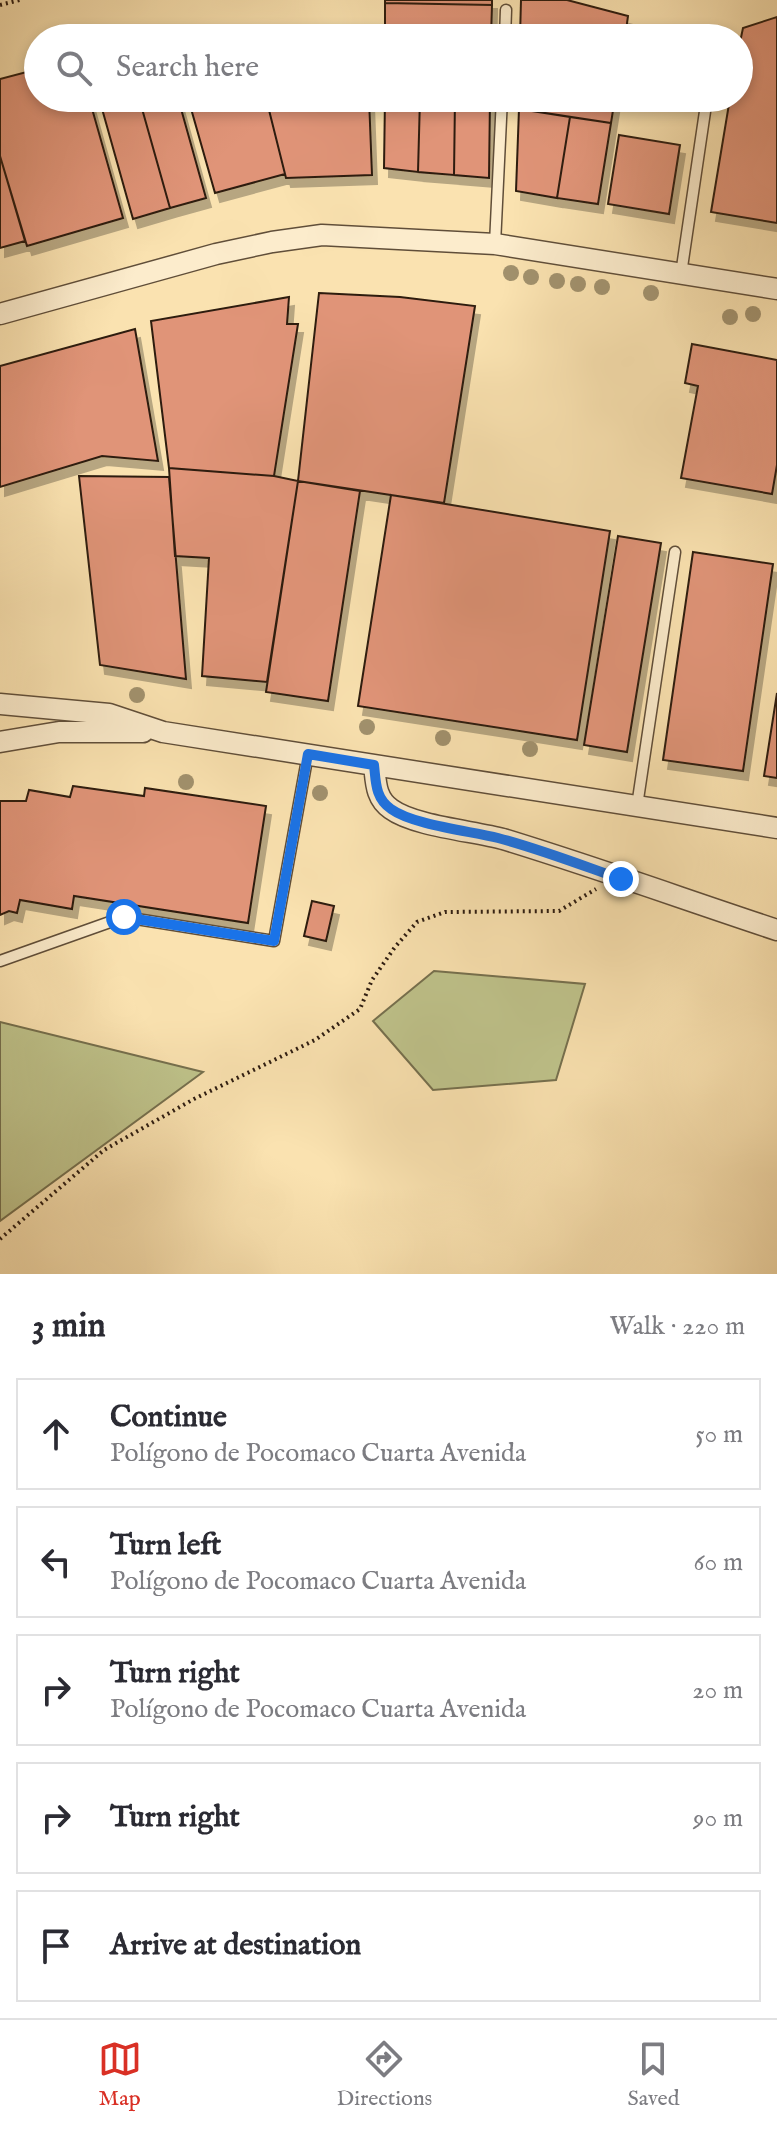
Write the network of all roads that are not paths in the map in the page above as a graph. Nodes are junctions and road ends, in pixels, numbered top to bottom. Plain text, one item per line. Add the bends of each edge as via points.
1 (506, 10) dead end
2 (506, 24) edge
3 (501, 112) edge
4 (705, 112) edge
5 (495, 244) junction
6 (681, 274) junction
7 (777, 289) edge
8 (0, 314) edge
9 (675, 552) dead end
10 (0, 704) edge
11 (163, 732) junction
12 (0, 742) edge
13 (308, 754) junction
14 (374, 765) junction
15 (637, 806) junction
16 (777, 828) edge
17 (777, 930) edge
18 (0, 961) edge

1 - 2 lane
3 - 5 lane
4 - 6 lane
5 - 6 street
5 - 8 street via 337,235 284,240
6 - 7 street
9 - 15 lane
10 - 11 street via 109,714
11 - 12 street via 59,732
11 - 13 street
13 - 14 street
13 - 18 lane via 274,941 124,917
14 - 15 street
14 - 17 street via 379,795 405,816 501,839
15 - 16 street

